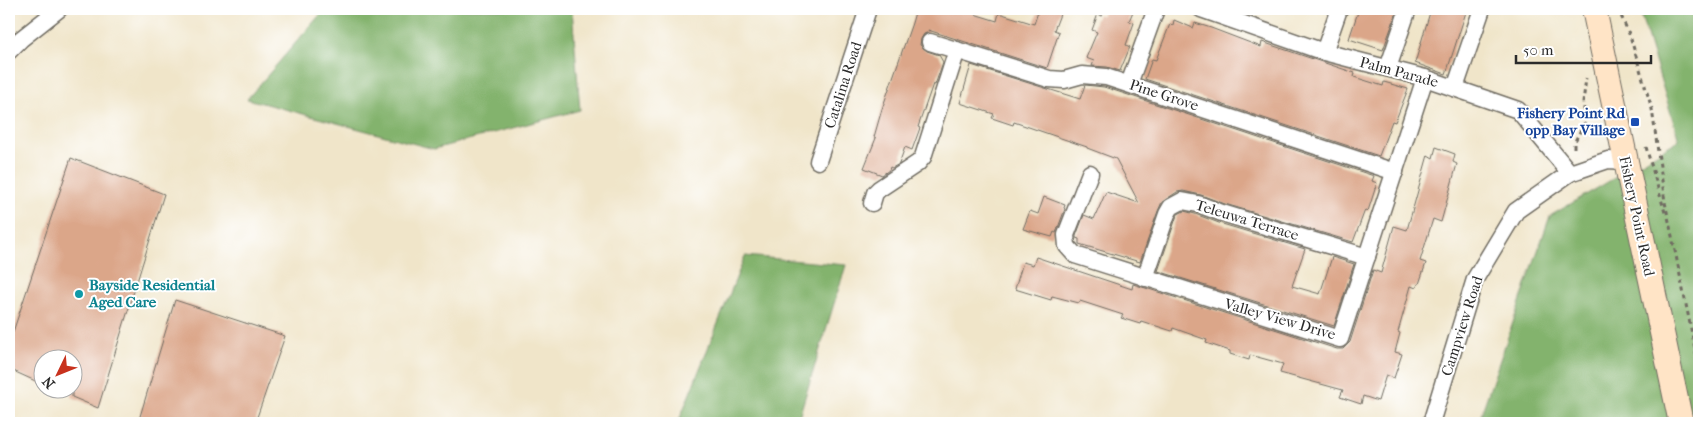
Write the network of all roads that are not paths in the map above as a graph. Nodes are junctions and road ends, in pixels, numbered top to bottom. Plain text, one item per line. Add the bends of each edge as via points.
1 (58, 9) edge
2 (868, 9) edge
3 (1156, 9) edge
4 (1202, 9) edge
5 (1338, 9) edge
6 (1408, 9) edge
7 (1482, 9) edge
8 (1594, 9) edge
9 (930, 42) dead end
10 (957, 50) junction
11 (9, 51) edge
12 (1324, 52) junction
13 (1388, 68) junction
14 (1426, 78) junction
15 (1129, 84) junction
16 (1455, 88) junction
17 (818, 161) dead end
18 (1626, 161) junction
19 (1395, 172) junction
20 (1090, 173) dead end
21 (1570, 173) junction
22 (872, 203) dead end
23 (1367, 257) junction
24 (1145, 278) junction
25 (1431, 423) edge
26 (1681, 423) edge

1 - 11 street
2 - 17 street, Catalina Road
3 - 15 street
4 - 12 street, Palm Parade
5 - 12 street
6 - 13 street
7 - 16 street
8 - 18 main road, Fishery Point Road
9 - 10 street, Pine Grove
10 - 15 street, Pine Grove via 1049,79 1064,80 1082,75 1106,77
10 - 22 street via 923,157 879,189
12 - 13 street, Palm Parade
13 - 14 street, Palm Parade
14 - 16 street, Palm Parade
14 - 19 street, Valley View Drive
15 - 19 street, Pine Grove
16 - 21 street, Palm Parade via 1518,110
18 - 21 street, Campview Road via 1608,160
18 - 26 main road, Fishery Point Road
19 - 23 street, Valley View Drive
20 - 24 street, Valley View Drive via 1068,225 1067,246 1075,255
21 - 25 street, Campview Road via 1516,211 1475,279
23 - 24 street, Teleuwa Terrace via 1182,201 1167,214
23 - 24 street, Valley View Drive via 1340,339

